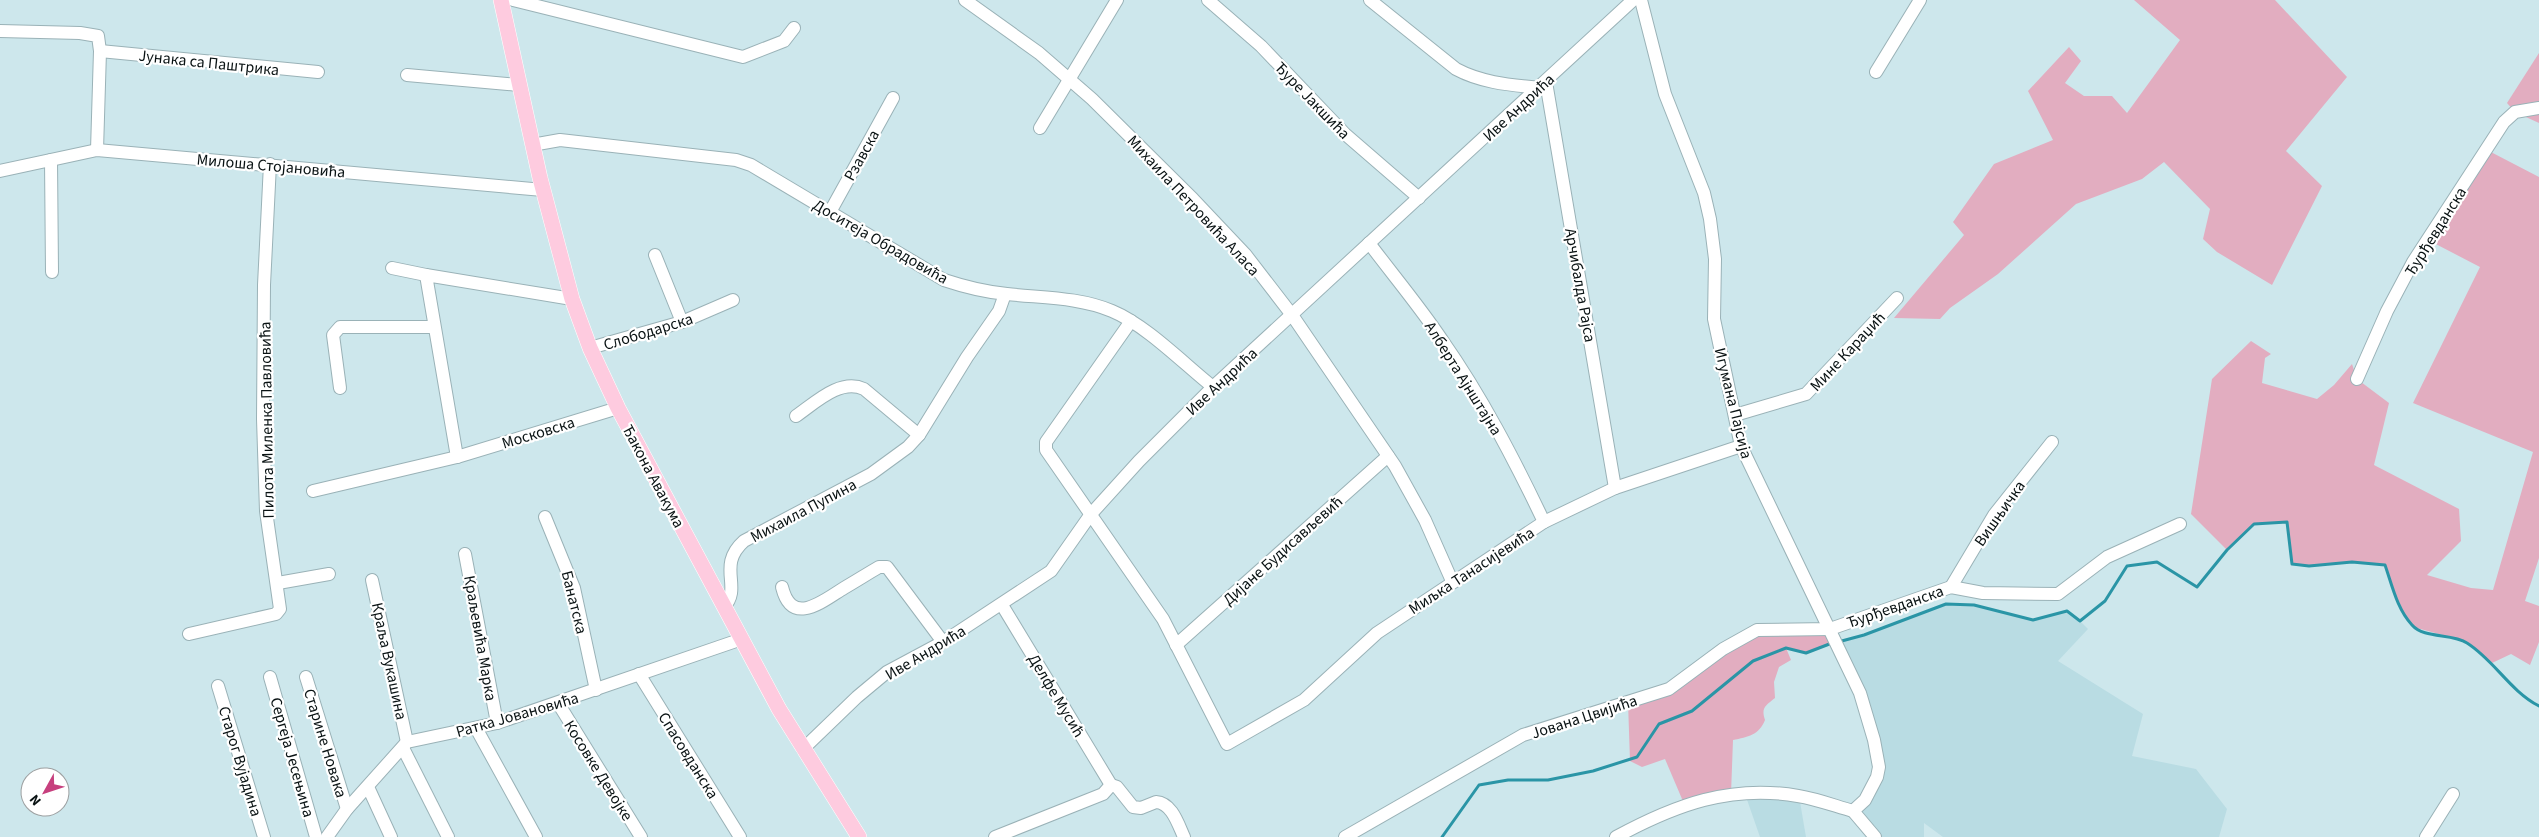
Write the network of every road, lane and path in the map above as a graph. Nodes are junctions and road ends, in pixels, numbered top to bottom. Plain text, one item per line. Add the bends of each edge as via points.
1 (501, 0) edge
2 (513, 0) edge
3 (965, 0) edge
4 (1117, 0) edge
5 (1208, 0) edge
6 (1370, 0) edge
7 (1633, 0) edge
8 (1641, 0) edge
9 (1920, 0) edge
10 (794, 28) dead end
11 (0, 31) edge
12 (100, 51) junction
13 (318, 72) dead end
14 (1876, 72) dead end
15 (407, 75) dead end
16 (1069, 79) junction
17 (519, 85) junction
18 (1543, 85) junction
19 (893, 98) dead end
20 (2539, 108) edge
21 (1040, 128) dead end
22 (532, 145) junction
23 (97, 150) junction
24 (51, 160) junction
25 (270, 164) junction
26 (0, 171) edge
27 (543, 190) junction
28 (1418, 198) junction
29 (830, 212) junction
30 (1369, 243) junction
31 (655, 256) dead end
32 (392, 268) dead end
33 (52, 272) dead end
34 (426, 275) junction
35 (1005, 294) junction
36 (1897, 298) dead end
37 (572, 299) junction
38 (733, 300) dead end
39 (1292, 316) junction
40 (1131, 321) junction
41 (682, 322) junction
42 (434, 327) junction
43 (590, 348) junction
44 (2357, 378) dead end
45 (1213, 387) junction
46 (340, 388) dead end
47 (618, 408) junction
48 (1735, 415) junction
49 (796, 416) dead end
50 (919, 434) junction
51 (2052, 442) dead end
52 (1741, 446) junction
53 (1388, 456) junction
54 (457, 457) junction
55 (1615, 488) junction
56 (313, 491) dead end
57 (1091, 514) junction
58 (545, 517) dead end
59 (1544, 522) junction
60 (2180, 524) dead end
61 (465, 554) dead end
62 (329, 574) dead end
63 (372, 580) dead end
64 (1452, 581) junction
65 (278, 583) junction
66 (782, 587) dead end
67 (1951, 587) junction
68 (1002, 605) junction
69 (724, 607) junction
70 (1830, 629) junction
71 (188, 634) dead end
72 (742, 639) junction
73 (942, 642) junction
74 (1176, 645) junction
75 (639, 674) junction
76 (270, 676) dead end
77 (306, 677) dead end
78 (218, 686) dead end
79 (596, 690) junction
80 (558, 703) junction
81 (496, 723) junction
82 (476, 728) junction
83 (405, 745) junction
84 (803, 749) junction
85 (1111, 786) junction
86 (368, 787) junction
87 (2453, 794) dead end
88 (347, 809) junction
89 (1853, 811) junction
90 (856, 836) edge
91 (264, 837) edge
92 (316, 837) edge
93 (327, 837) edge
94 (391, 837) edge
95 (448, 837) edge
96 (536, 837) edge
97 (641, 837) edge
98 (740, 837) edge
99 (995, 837) edge
100 (1184, 837) edge
101 (1345, 837) edge
102 (1616, 837) edge
103 (1875, 837) edge
104 (2426, 837) edge

1 - 17 main road, Ђакона Авакума
2 - 10 street via 743,57 784,41
3 - 16 street, Михаила Петровића Аласа
4 - 16 street
5 - 28 street, Ђуре Јакшића via 1261,46 1345,134
6 - 18 street via 1456,69 1468,75 1498,83
7 - 18 street, Иве Андрића
8 - 48 street, Игумана Пајсија via 1665,94 1704,193 1710,219 1715,259 1714,319
9 - 14 street
11 - 12 street via 89,34 98,36
12 - 13 street, Јунака са Паштрика
12 - 23 street
15 - 17 street
16 - 21 street
16 - 39 street, Михаила Петровића Аласа via 1245,254
17 - 22 main road, Ђакона Авакума
18 - 28 street, Иве Андрића
18 - 55 street, Арчибалда Рајса
19 - 29 street, Рзавска
20 - 44 street, Ђурђевданска via 2515,112 2504,122 2413,262
22 - 27 main road, Ђакона Авакума
22 - 29 street, Доситеја Обрадовића via 560,140 736,160
23 - 24 street, Милоша Стојановића
23 - 25 street, Милоша Стојановића
24 - 26 street, Милоша Стојановића
24 - 33 street
25 - 27 street, Милоша Стојановића
25 - 65 street, Пилота Миленка Павловића via 264,285 264,419 266,511
27 - 37 main road, Ђакона Авакума
28 - 30 street, Иве Андрића
29 - 35 street, Доситеја Обрадовића via 944,280 972,289
30 - 39 street, Иве Андрића
30 - 59 street, Алберта Ајнштајна via 1442,339 1475,390 1516,462
31 - 41 street
32 - 34 street
34 - 37 street
34 - 42 street
35 - 40 street, Доситеја Обрадовића via 1077,300
35 - 50 street, Михаила Пупина via 999,311
36 - 48 street, Мине Караџић via 1806,394
37 - 43 main road, Ђакона Авакума
38 - 41 street, Слободарска
39 - 45 street, Иве Андрића
39 - 53 street, Михаила Петровића Аласа
40 - 45 street, Доситеја Обрадовића
40 - 57 street via 1046,442 1046,450
41 - 43 street, Слободарска
42 - 46 street via 340,327 333,335
42 - 54 street
43 - 47 main road, Ђакона Авакума
45 - 57 street, Иве Андрића via 1139,460
47 - 54 street, Московска
47 - 69 main road, Ђакона Авакума
48 - 52 street, Игумана Пајсија
49 - 50 street via 840,388 854,386 864,390
50 - 69 street, Михаила Пупина via 895,458 871,474 744,541 730,561 732,593
51 - 67 street, Вишњичка via 1994,515
52 - 55 street, Миљка Танасијевића
52 - 70 street, Игумана Пајсија
53 - 64 street, Михаила Петровића Аласа via 1425,520
53 - 74 street, Дијане Будисављевић
54 - 56 street, Московска
55 - 59 street, Миљка Танасијевића
57 - 68 street, Иве Андрића via 1051,571
57 - 74 street via 1163,619
58 - 79 street, Банатска via 574,588
59 - 64 street, Миљка Танасијевића
60 - 67 street, Ђурђевданска via 2107,557 2058,594 1983,594
61 - 81 street, Краљевића Марка
62 - 65 street
63 - 83 street, Краља Вукашина
64 - 74 street, Миљка Танасијевића via 1377,633 1304,700 1227,744
65 - 71 street, Пилота Миленка Павловића via 280,609 276,614
66 - 73 street via 793,606 812,608 879,567 887,567
67 - 70 street, Ђурђевданска
68 - 73 street, Иве Андрића
68 - 85 street, Делфе Мусић
69 - 72 main road, Ђакона Авакума
70 - 89 street, Игумана Пајсија via 1860,693 1879,767 1875,785
70 - 101 street, Јована Цвијића via 1757,630 1723,649 1668,689 1523,735
72 - 75 street, Ратка Јовановића
72 - 84 main road, Ђакона Авакума
73 - 84 street, Иве Андрића via 886,672
75 - 79 street, Ратка Јовановића
75 - 98 street, Спасовданска
76 - 92 street, Сергеја Јесењина
77 - 88 street, Старине Новака
78 - 91 street, Старог Вујадина
79 - 80 street, Ратка Јовановића
80 - 81 street, Ратка Јовановића
80 - 97 street, Косовке Девојке
81 - 82 street, Ратка Јовановића
82 - 83 street, Ратка Јовановића
82 - 96 street
83 - 86 street
83 - 95 street, Краља Вукашина
84 - 90 main road, Ђакона Авакума
85 - 99 street via 1103,794
85 - 100 street via 1118,787 1133,807 1141,808 1156,802 1165,805
86 - 88 street
86 - 94 street, Старине Новака
87 - 104 street
88 - 93 street
89 - 102 street via 1799,796 1722,794 1677,809
89 - 103 street

